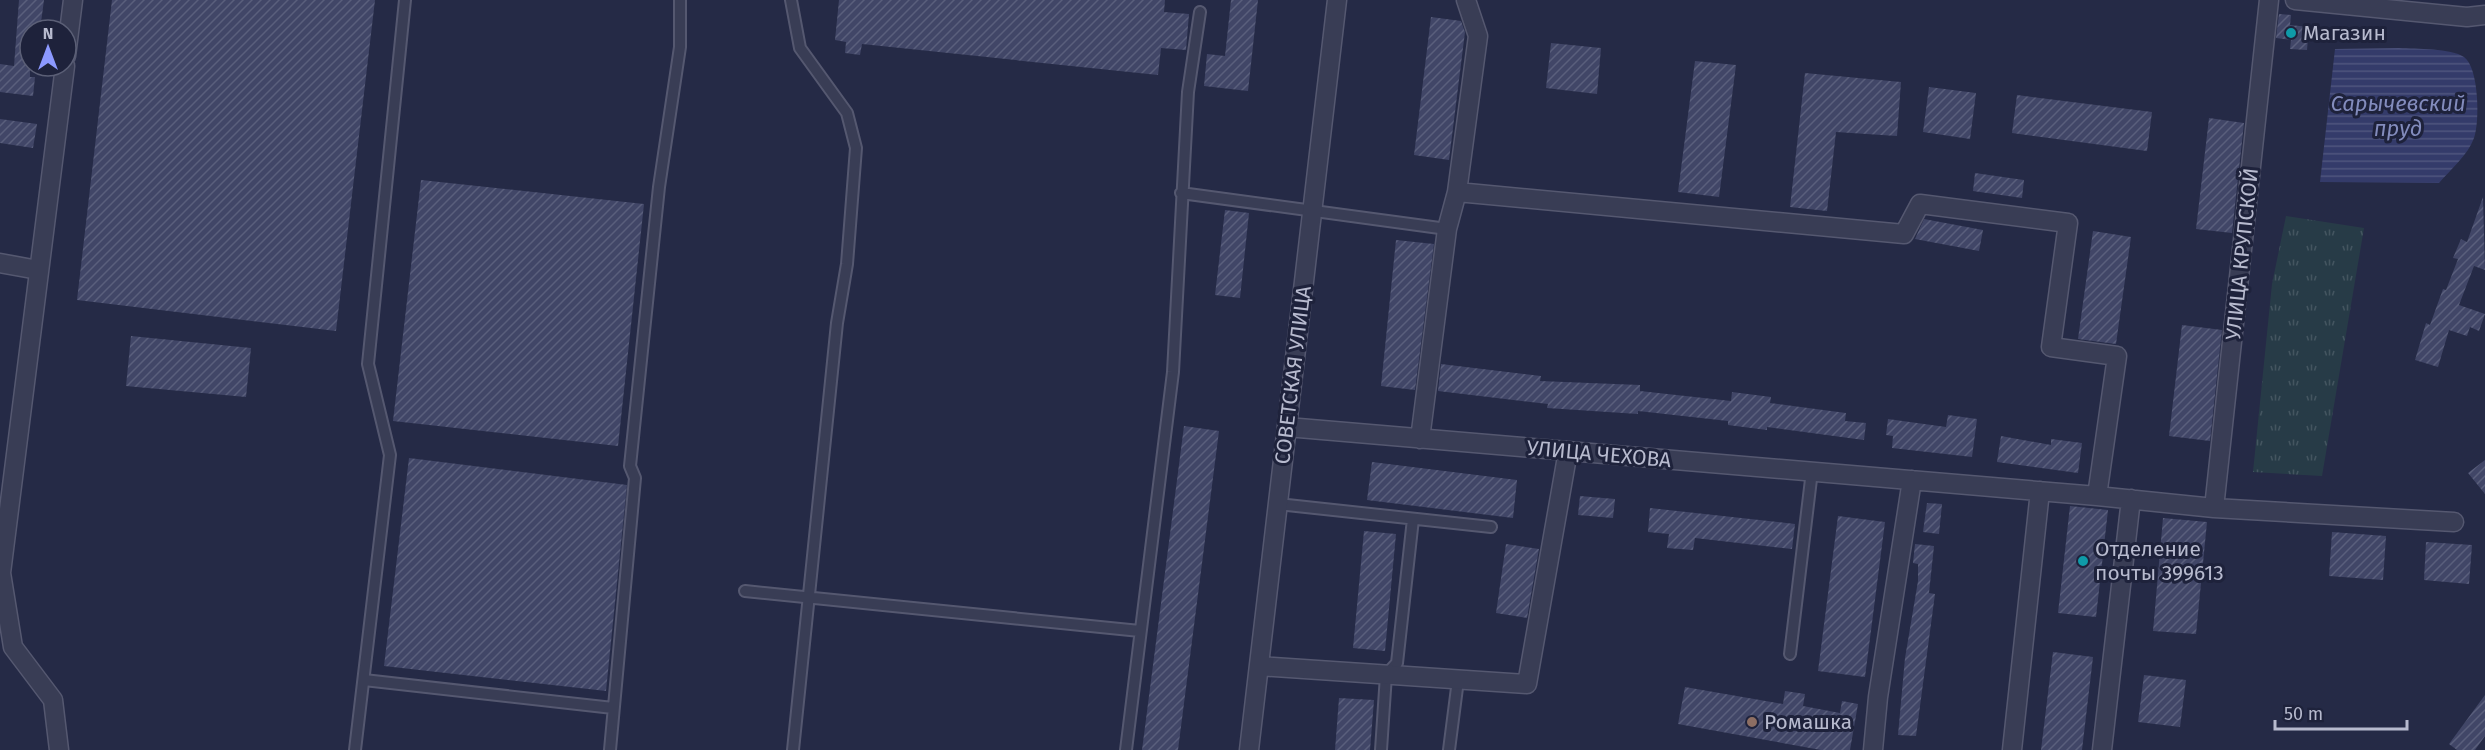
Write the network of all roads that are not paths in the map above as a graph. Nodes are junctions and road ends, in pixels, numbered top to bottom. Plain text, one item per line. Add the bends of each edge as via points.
1 (73, 0) edge
2 (405, 0) edge
3 (680, 0) edge
4 (791, 0) edge
5 (1337, 0) edge
6 (1466, 0) edge
7 (2269, 0) edge
8 (2295, 0) edge
9 (1200, 12) dead end
10 (2485, 15) edge
11 (71, 18) edge
12 (63, 78) edge
13 (1457, 192) junction
14 (1181, 194) junction
15 (1312, 212) junction
16 (1447, 229) junction
17 (0, 263) edge
18 (38, 270) junction
19 (1287, 428) junction
20 (1420, 439) junction
21 (1568, 451) junction
22 (1812, 471) junction
23 (1912, 480) junction
24 (2040, 491) junction
25 (2097, 496) junction
26 (2131, 499) junction
27 (1278, 504) junction
28 (2214, 508) junction
29 (1413, 519) junction
30 (2454, 522) dead end
31 (1491, 527) dead end
32 (745, 591) dead end
33 (809, 599) junction
34 (1140, 632) junction
35 (7, 646) edge
36 (1790, 654) dead end
37 (1259, 666) junction
38 (1386, 675) junction
39 (364, 680) junction
40 (1458, 680) junction
41 (613, 708) junction
42 (59, 750) edge
43 (355, 750) edge
44 (610, 750) edge
45 (793, 750) edge
46 (1126, 750) edge
47 (1249, 750) edge
48 (1381, 750) edge
49 (1449, 750) edge
50 (1873, 750) edge
51 (2012, 750) edge
52 (2102, 750) edge

1 - 11 street
2 - 39 lane via 368,364 390,455
3 - 41 lane via 680,47 659,187 630,466 635,478
4 - 33 lane via 800,48 847,113 856,148 847,264 837,323
5 - 15 street, СОВЕТСКАЯ УЛИЦА
6 - 13 street via 1478,36
7 - 28 street, УЛИЦА КРУПСКОЙ
8 - 10 street via 2467,17
9 - 14 lane via 1188,92
12 - 18 street
13 - 16 street
13 - 25 street via 1904,234 1920,204 2068,223 2051,347 2117,356
14 - 15 lane
14 - 34 lane via 1173,372
15 - 16 lane
15 - 19 street, СОВЕТСКАЯ УЛИЦА
16 - 20 street
17 - 18 street
18 - 35 street via 1,573
19 - 20 street, УЛИЦА ЧЕХОВА
19 - 27 street, СОВЕТСКАЯ УЛИЦА
20 - 21 street, УЛИЦА ЧЕХОВА
21 - 22 street, УЛИЦА ЧЕХОВА
21 - 40 street via 1527,684
22 - 23 street, УЛИЦА ЧЕХОВА
22 - 36 lane
23 - 24 street, УЛИЦА ЧЕХОВА
23 - 50 street
24 - 25 street, УЛИЦА ЧЕХОВА
24 - 51 street
25 - 26 street, УЛИЦА ЧЕХОВА
26 - 28 street
26 - 52 street
27 - 29 lane
27 - 37 street, СОВЕТСКАЯ УЛИЦА
28 - 30 street
29 - 31 lane
29 - 38 lane via 1397,663
32 - 33 lane
33 - 34 lane
33 - 45 lane
34 - 46 lane
35 - 42 street via 53,700
37 - 38 street
37 - 47 street, СОВЕТСКАЯ УЛИЦА
38 - 40 street
38 - 48 lane
39 - 41 lane
39 - 43 lane
40 - 49 lane
41 - 44 lane

